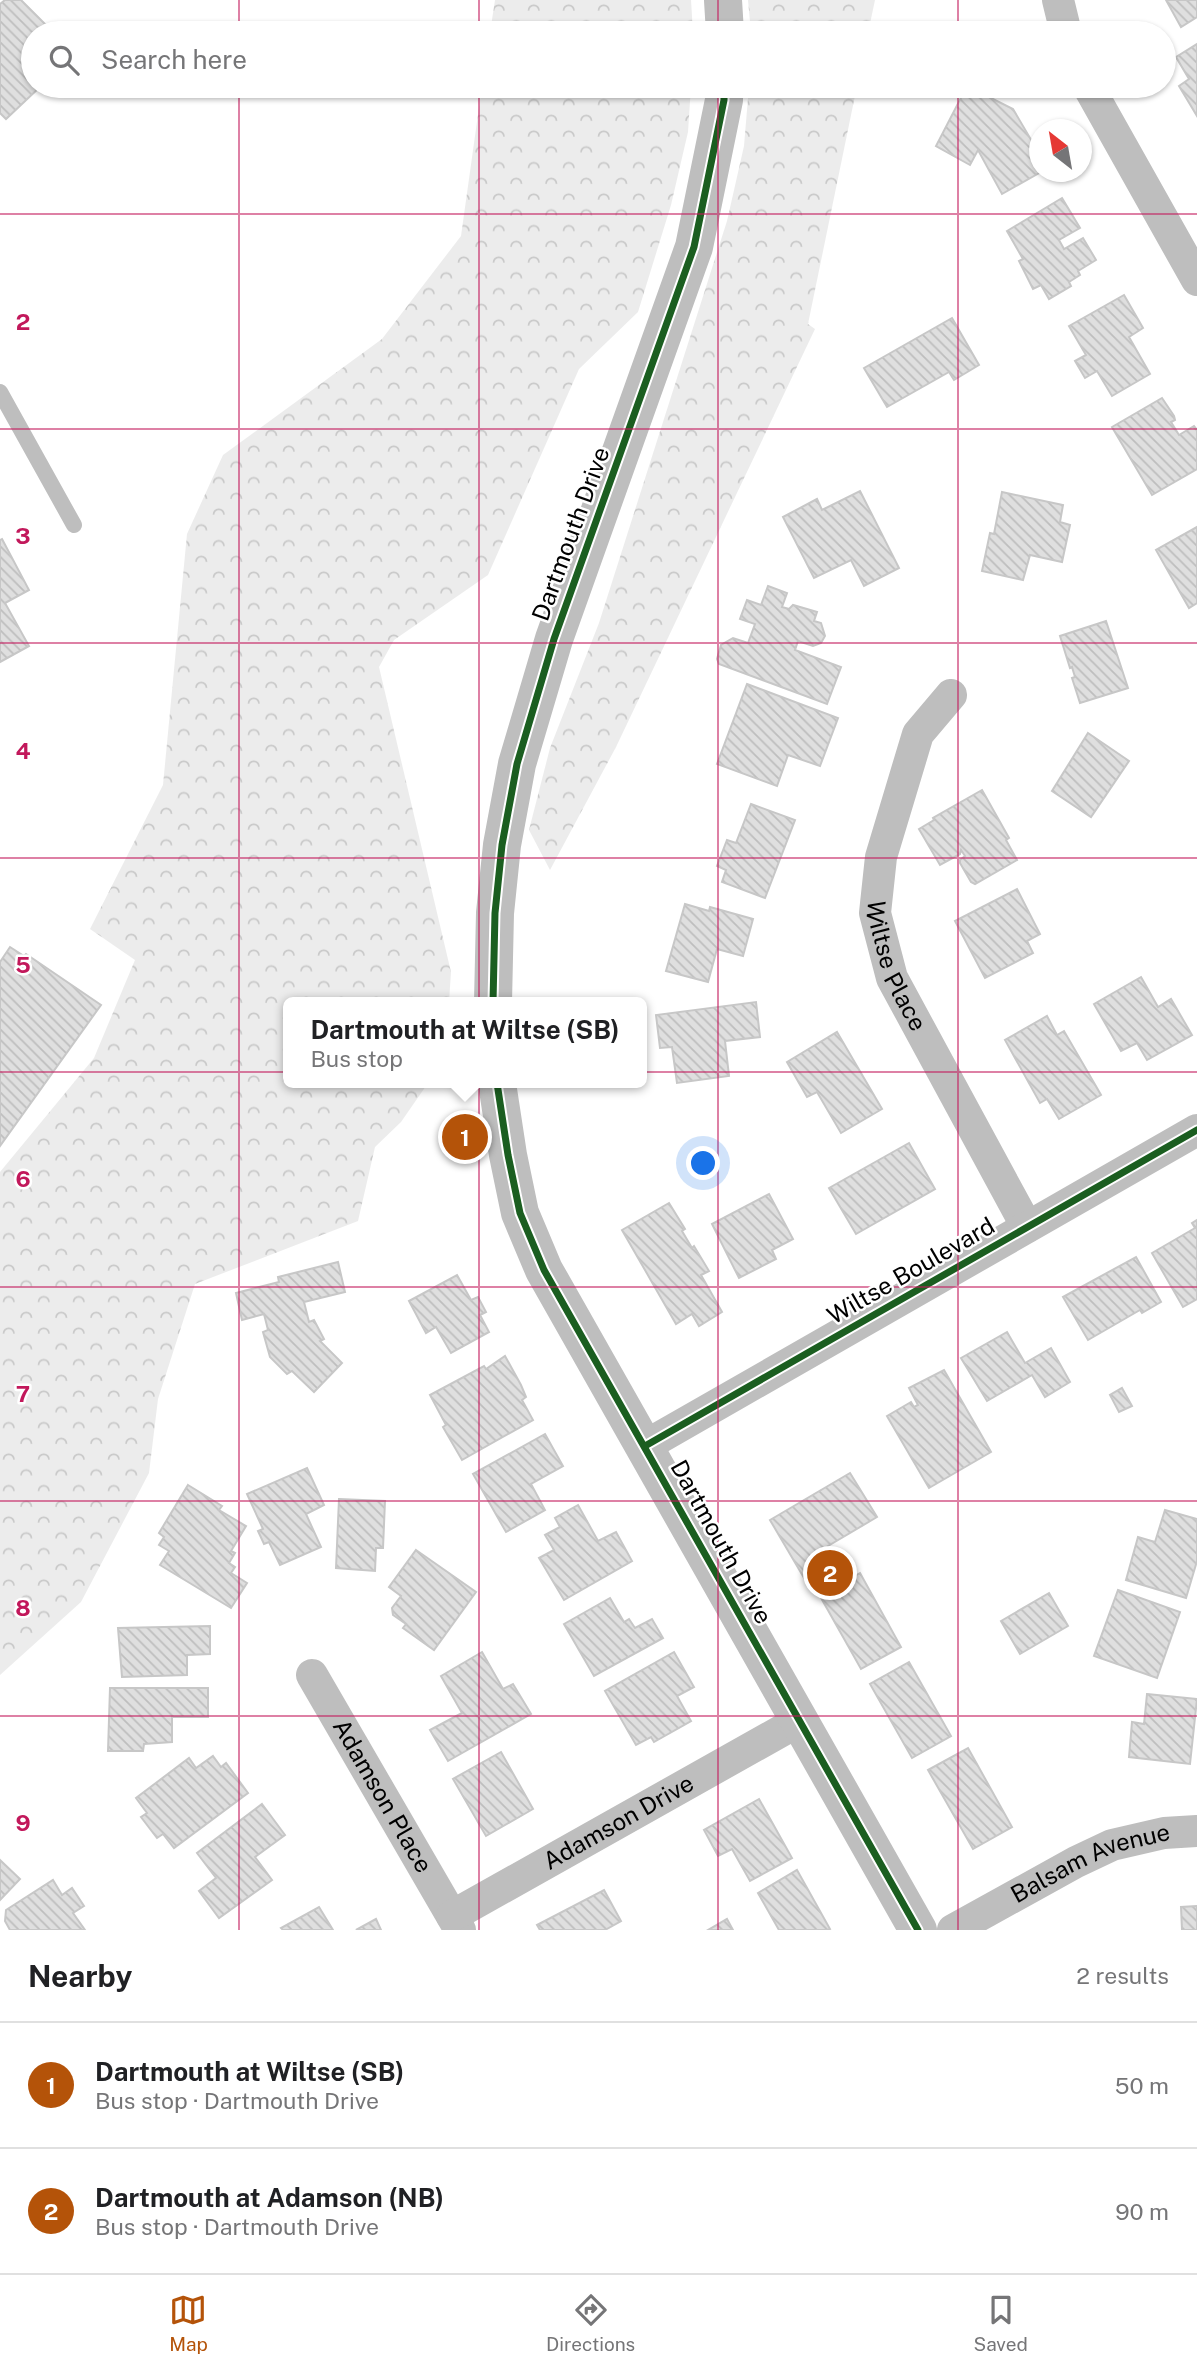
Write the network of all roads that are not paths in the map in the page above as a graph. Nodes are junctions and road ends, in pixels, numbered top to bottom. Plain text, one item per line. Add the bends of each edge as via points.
1 (723, 0) edge
2 (1058, 0) edge
3 (724, 21) edge
4 (1063, 21) edge
5 (724, 98) edge
6 (1095, 98) edge
7 (1197, 280) edge
8 (0, 393) edge
9 (74, 525) dead end
10 (951, 695) dead end
11 (493, 997) edge
12 (498, 1088) edge
13 (1197, 1130) edge
14 (1027, 1227) junction
15 (645, 1446) junction
16 (312, 1675) dead end
17 (799, 1721) junction
18 (1197, 1832) edge
19 (456, 1923) edge
20 (918, 1930) edge
21 (953, 1930) edge

1 - 3 street
2 - 4 street
5 - 11 street, Dartmouth Drive via 694,247 554,639 517,764 495,912
6 - 7 street
8 - 9 lane
10 - 14 street, Wiltse Place via 918,734 881,856 875,913 892,978
12 - 15 street, Dartmouth Drive via 520,1213 544,1270
13 - 14 street, Wiltse Boulevard
14 - 15 street, Wiltse Boulevard
15 - 17 street, Dartmouth Drive
16 - 19 street, Adamson Place
17 - 19 street, Adamson Drive
17 - 20 street, Dartmouth Drive
18 - 21 street, Balsam Avenue via 1164,1833 1112,1845

